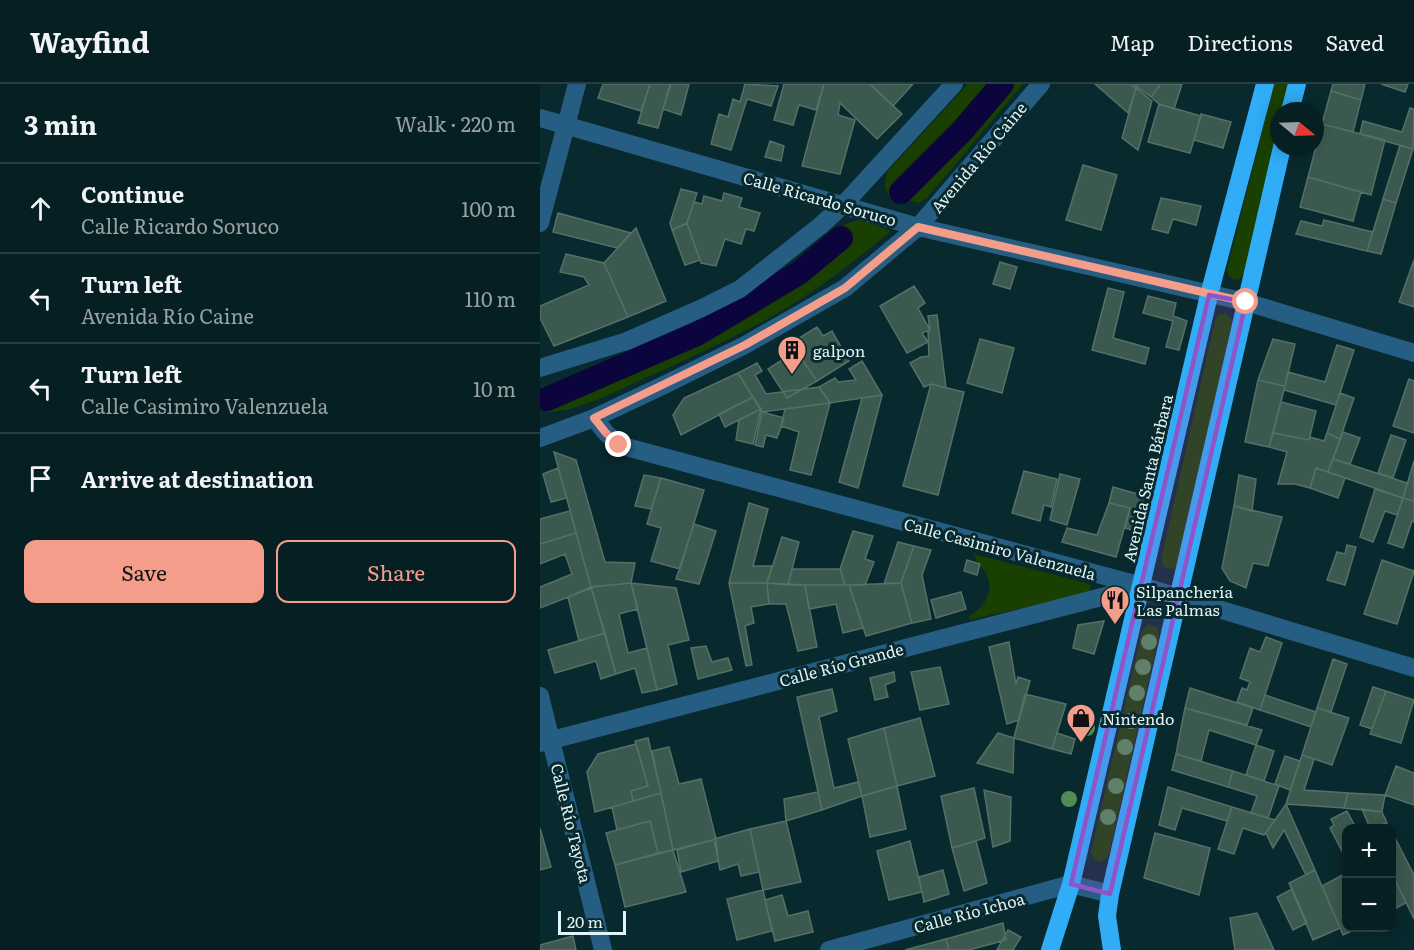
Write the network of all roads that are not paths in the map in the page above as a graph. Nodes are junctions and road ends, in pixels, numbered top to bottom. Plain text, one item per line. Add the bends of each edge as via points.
1 (577, 84) edge
2 (954, 84) edge
3 (1041, 84) edge
4 (1265, 84) edge
5 (1297, 84) edge
6 (1292, 102) edge
7 (540, 118) edge
8 (567, 125) junction
9 (1280, 156) edge
10 (844, 204) junction
11 (540, 223) edge
12 (918, 227) junction
13 (1209, 295) junction
14 (1246, 302) junction
15 (1414, 353) edge
16 (540, 368) edge
17 (594, 418) junction
18 (540, 438) edge
19 (1142, 586) junction
20 (1179, 597) junction
21 (1414, 668) edge
22 (540, 696) edge
23 (546, 741) edge
24 (1071, 884) junction
25 (1110, 894) junction
26 (603, 950) edge
27 (829, 950) edge
28 (1050, 950) edge
29 (1112, 950) edge

1 - 8 street
2 - 10 street
3 - 12 street, Avenida Río Caine
4 - 13 highway, Avenida Santa Bárbara
5 - 6 highway
7 - 8 street, Calle Ricardo Soruco
8 - 10 street, Calle Ricardo Soruco
8 - 11 street
9 - 14 highway
10 - 12 street, Calle Ricardo Soruco
10 - 16 street via 740,289 627,341
12 - 13 street, Calle Ricardo Soruco
12 - 17 street, Avenida Río Caine via 845,288 745,345
13 - 14 street, Calle Ricardo Soruco
13 - 19 highway, Avenida Santa Bárbara
14 - 15 street, Calle Ricardo Soruco
14 - 20 highway
17 - 18 street, Avenida Río Caine
17 - 19 street, Calle Casimiro Valenzuela via 619,445
19 - 20 street, Calle Casimiro Valenzuela
19 - 23 street, Calle Río Grande
19 - 24 highway, Avenida Santa Bárbara
20 - 21 street, Calle Casimiro Valenzuela
20 - 25 highway
22 - 23 street, Calle Río Tayota
23 - 26 street, Calle Río Tayota
24 - 25 street, Calle Río Ichoa
24 - 27 street, Calle Río Ichoa
24 - 28 highway, Avenida Santa Bárbara
25 - 29 highway via 1107,916

